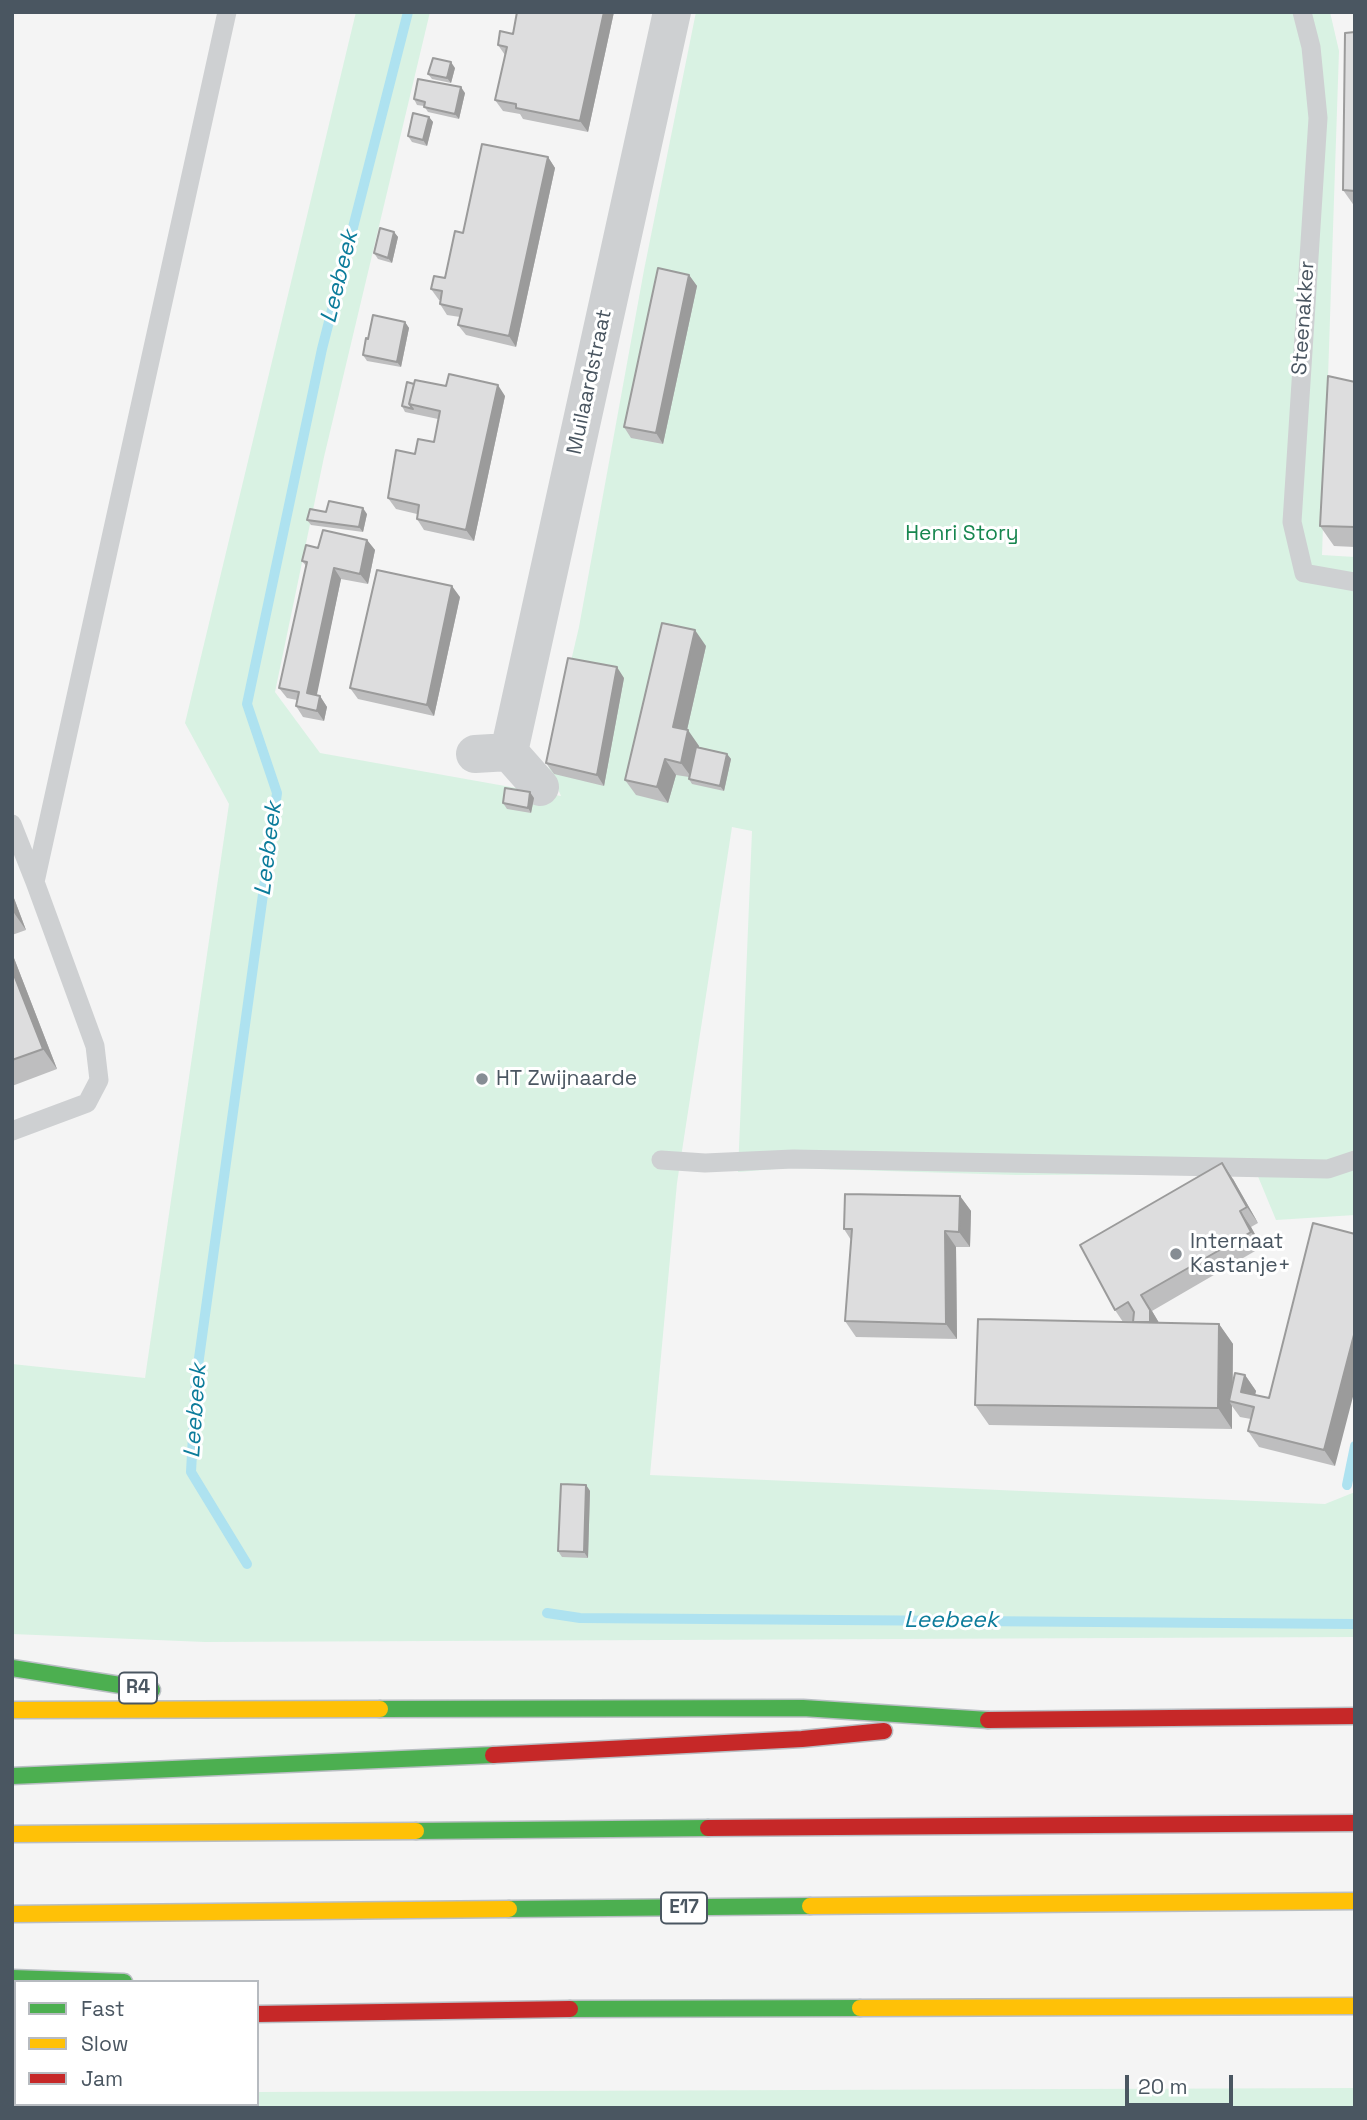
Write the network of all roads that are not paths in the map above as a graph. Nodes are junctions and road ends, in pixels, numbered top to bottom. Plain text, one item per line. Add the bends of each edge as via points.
1 (227, 12) edge
2 (672, 12) edge
3 (1302, 12) edge
4 (1355, 582) edge
5 (540, 787) dead end
6 (12, 824) edge
7 (35, 882) junction
8 (12, 1131) edge
9 (661, 1160) dead end
10 (1355, 1160) edge
11 (12, 1668) edge
12 (264, 1708) junction
13 (12, 1710) edge
14 (1355, 1716) edge
15 (990, 1720) junction
16 (12, 1776) edge
17 (1355, 1823) edge
18 (12, 1834) edge
19 (1355, 1901) edge
20 (12, 1914) edge
21 (12, 1978) edge
22 (68, 1980) edge
23 (313, 1996) dead end
24 (1355, 2006) edge
25 (492, 2009) junction
26 (259, 2014) edge

1 - 7 lane
2 - 5 street, Muilaardstraat via 492,753
3 - 4 lane, Steenakker via 1311,47 1318,118 1292,522 1304,573
6 - 7 lane
7 - 8 lane via 95,1046 99,1080 87,1103
9 - 10 lane via 705,1163 793,1158 1328,1169
11 - 12 highway, R4
12 - 13 highway
12 - 15 highway via 803,1707
14 - 15 highway
15 - 16 highway via 788,1740
17 - 18 highway
19 - 20 highway, E17
21 - 22 highway
23 - 25 highway
24 - 25 highway
25 - 26 highway

